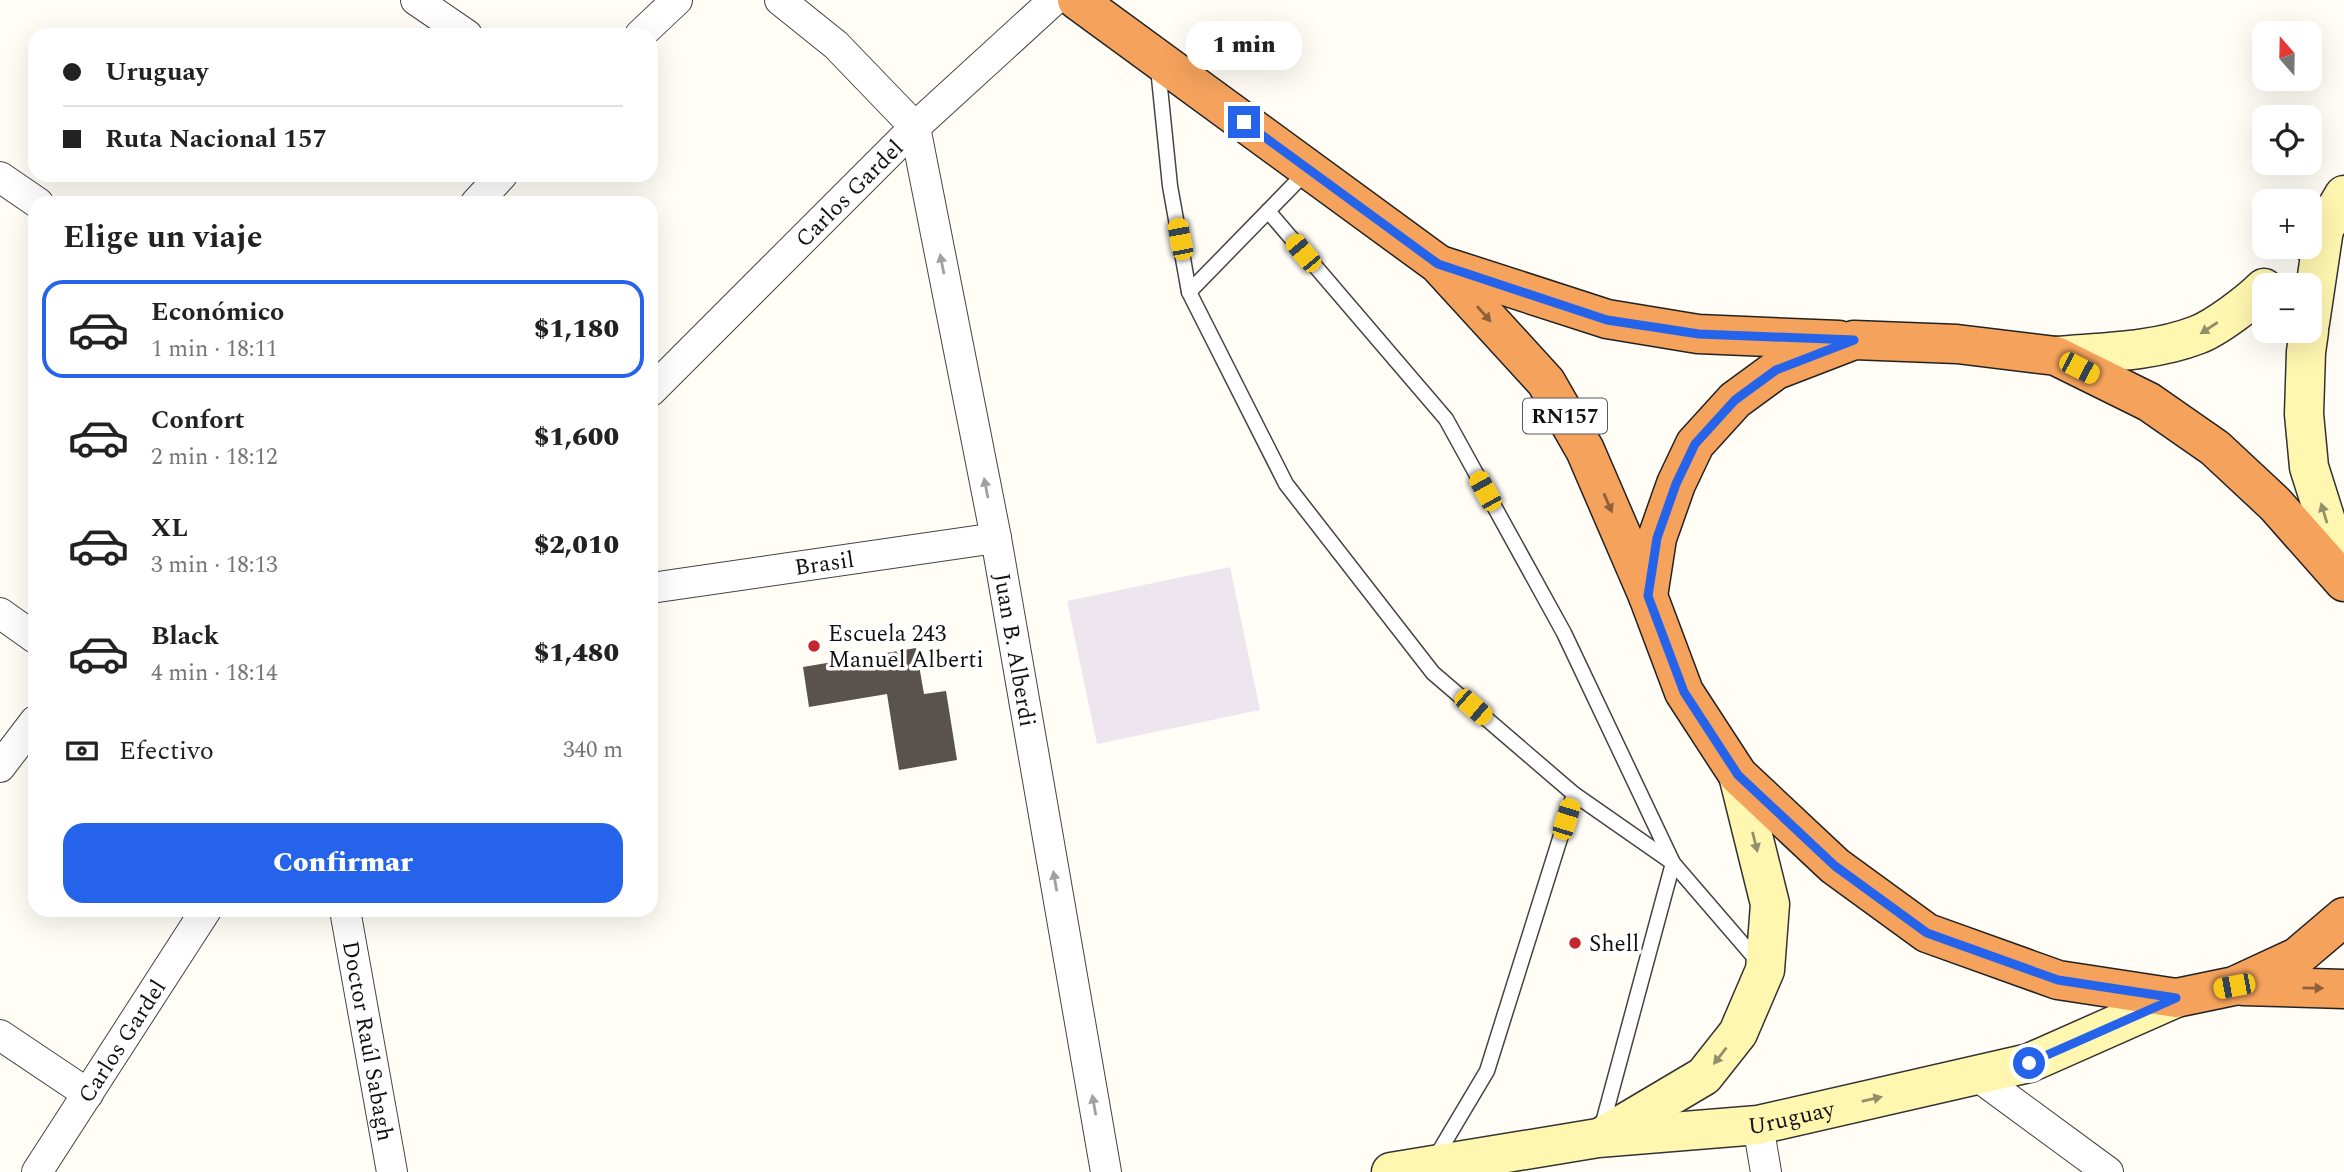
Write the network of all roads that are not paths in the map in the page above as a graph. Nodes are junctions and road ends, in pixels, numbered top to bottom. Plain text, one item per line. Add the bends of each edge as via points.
1 (416, 0) edge
2 (677, 0) edge
3 (780, 0) edge
4 (1054, 0) edge
5 (1077, 0) edge
6 (457, 28) edge
7 (647, 28) edge
8 (1157, 59) junction
9 (915, 127) junction
10 (1309, 169) junction
11 (0, 177) edge
12 (496, 182) edge
13 (2344, 195) edge
14 (28, 196) edge
15 (482, 196) edge
16 (1268, 211) junction
17 (2322, 227) edge
18 (2294, 259) edge
19 (1438, 264) junction
20 (2280, 273) edge
21 (1189, 292) junction
22 (2252, 300) edge
23 (1854, 340) junction
24 (2307, 343) edge
25 (2056, 356) junction
26 (658, 384) edge
27 (996, 538) junction
28 (2344, 580) edge
29 (658, 587) edge
30 (1648, 596) junction
31 (0, 613) edge
32 (28, 633) edge
33 (28, 730) edge
34 (0, 767) edge
35 (1738, 775) junction
36 (1574, 794) junction
37 (1673, 863) junction
38 (202, 917) edge
39 (346, 917) edge
40 (2344, 917) edge
41 (1765, 970) junction
42 (2234, 986) junction
43 (2344, 989) edge
44 (2176, 998) junction
45 (0, 1035) edge
46 (1976, 1075) junction
47 (88, 1094) junction
48 (1758, 1125) junction
49 (1598, 1138) junction
50 (1431, 1169) edge
51 (37, 1172) edge
52 (392, 1172) edge
53 (1106, 1172) edge
54 (1391, 1172) edge
55 (1766, 1172) edge
56 (2109, 1172) edge

1 - 6 street
2 - 7 street
3 - 9 street via 836,45
4 - 9 street, Carlos Gardel
5 - 8 highway, RN157
8 - 10 highway, RN157
8 - 21 lane via 1170,186
9 - 26 street, Carlos Gardel
27 -> 9 street, Juan B. Alberdi
10 - 16 lane
10 - 19 highway, RN157
11 - 14 street
12 - 15 street
13 - 17 main road
16 - 21 lane
16 - 37 lane via 1446,419 1564,634
18 - 20 main road
19 - 23 highway, RN157 via 1607,320 1699,334
19 -> 30 highway, RN157 via 1546,382 1585,450
21 - 36 lane via 1286,484 1433,673
22 -> 25 main road via 2199,335 2146,348
23 - 25 highway, RN157 via 1957,344
23 - 30 highway, RN157 via 1776,370 1735,400 1695,444 1657,538
28 -> 24 main road via 2309,467 2304,414
25 - 28 highway, RN157 via 2149,402 2215,448 2275,504
27 - 29 street, Brasil
53 -> 27 street, Juan B. Alberdi
30 - 35 highway, RN157 via 1684,692
31 - 32 street
33 - 34 street
35 -> 41 main road via 1770,904
35 - 44 highway, RN157 via 1835,866 1927,933 2058,980
36 - 37 lane
36 - 50 lane via 1487,1071
37 - 41 lane
37 - 49 lane
38 - 47 street, Carlos Gardel
39 - 52 street, Doctor Raúl Sabagh
40 - 42 highway, RN157 via 2297,957
41 -> 49 main road via 1738,1033 1704,1076
42 -> 43 highway, RN157
42 - 44 highway, RN157
44 - 46 main road, Uruguay via 2029,1063
45 - 47 street
48 -> 46 main road, Uruguay
46 - 56 street
47 - 51 street, Carlos Gardel
48 - 49 main road, Uruguay
48 - 55 street
49 - 50 main road, Uruguay
50 - 54 main road, Uruguay

